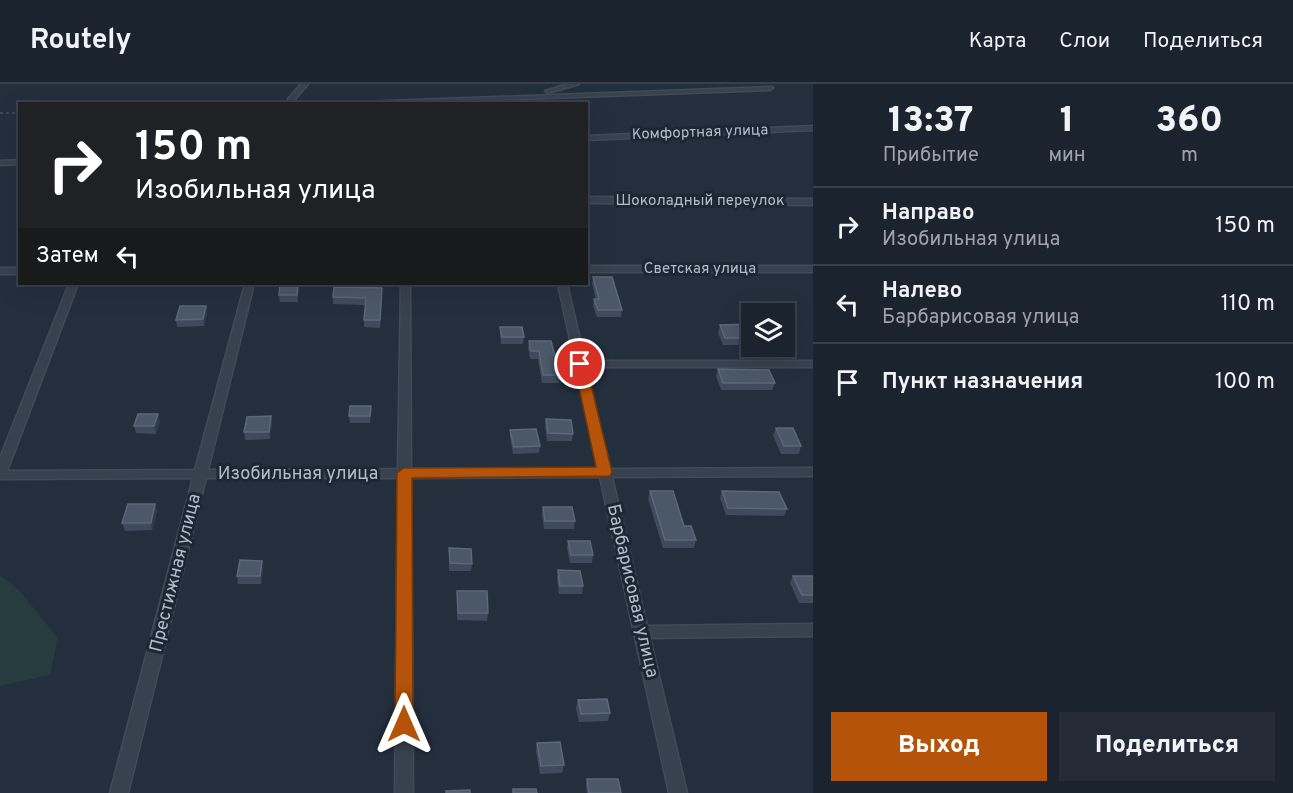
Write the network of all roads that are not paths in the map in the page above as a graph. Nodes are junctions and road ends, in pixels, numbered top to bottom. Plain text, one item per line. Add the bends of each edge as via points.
1 (305, 84) edge
2 (576, 84) edge
3 (678, 88) edge
4 (770, 88) dead end
5 (518, 99) edge
6 (292, 102) edge
7 (405, 102) edge
8 (813, 128) edge
9 (588, 138) edge
10 (18, 162) edge
11 (0, 163) edge
12 (588, 200) edge
13 (813, 202) edge
14 (588, 269) edge
15 (813, 269) edge
16 (0, 271) edge
17 (18, 271) edge
18 (73, 285) edge
19 (249, 285) edge
20 (405, 285) edge
21 (562, 285) edge
22 (580, 364) junction
23 (813, 364) edge
24 (604, 472) junction
25 (813, 472) edge
26 (404, 473) junction
27 (201, 474) junction
28 (0, 475) edge
29 (813, 630) edge
30 (641, 632) junction
31 (119, 793) edge
32 (404, 793) edge
33 (678, 793) edge

1 - 6 street
2 - 5 street
3 - 4 street
3 - 5 street
5 - 7 street
8 - 9 street, Комфортная улица
10 - 11 street
12 - 13 street, Шоколадный переулок
14 - 15 street, Светская улица
16 - 17 street
18 - 28 street
19 - 27 street, Престижная улица
20 - 26 street
21 - 22 street, Барбарисовая улица
22 - 23 street
22 - 24 street, Барбарисовая улица
24 - 25 street, Изобильная улица
24 - 26 street, Изобильная улица
24 - 30 street, Барбарисовая улица
26 - 27 street, Изобильная улица
26 - 32 street
27 - 28 street, Изобильная улица
27 - 31 street, Престижная улица
29 - 30 street
30 - 33 street, Барбарисовая улица

